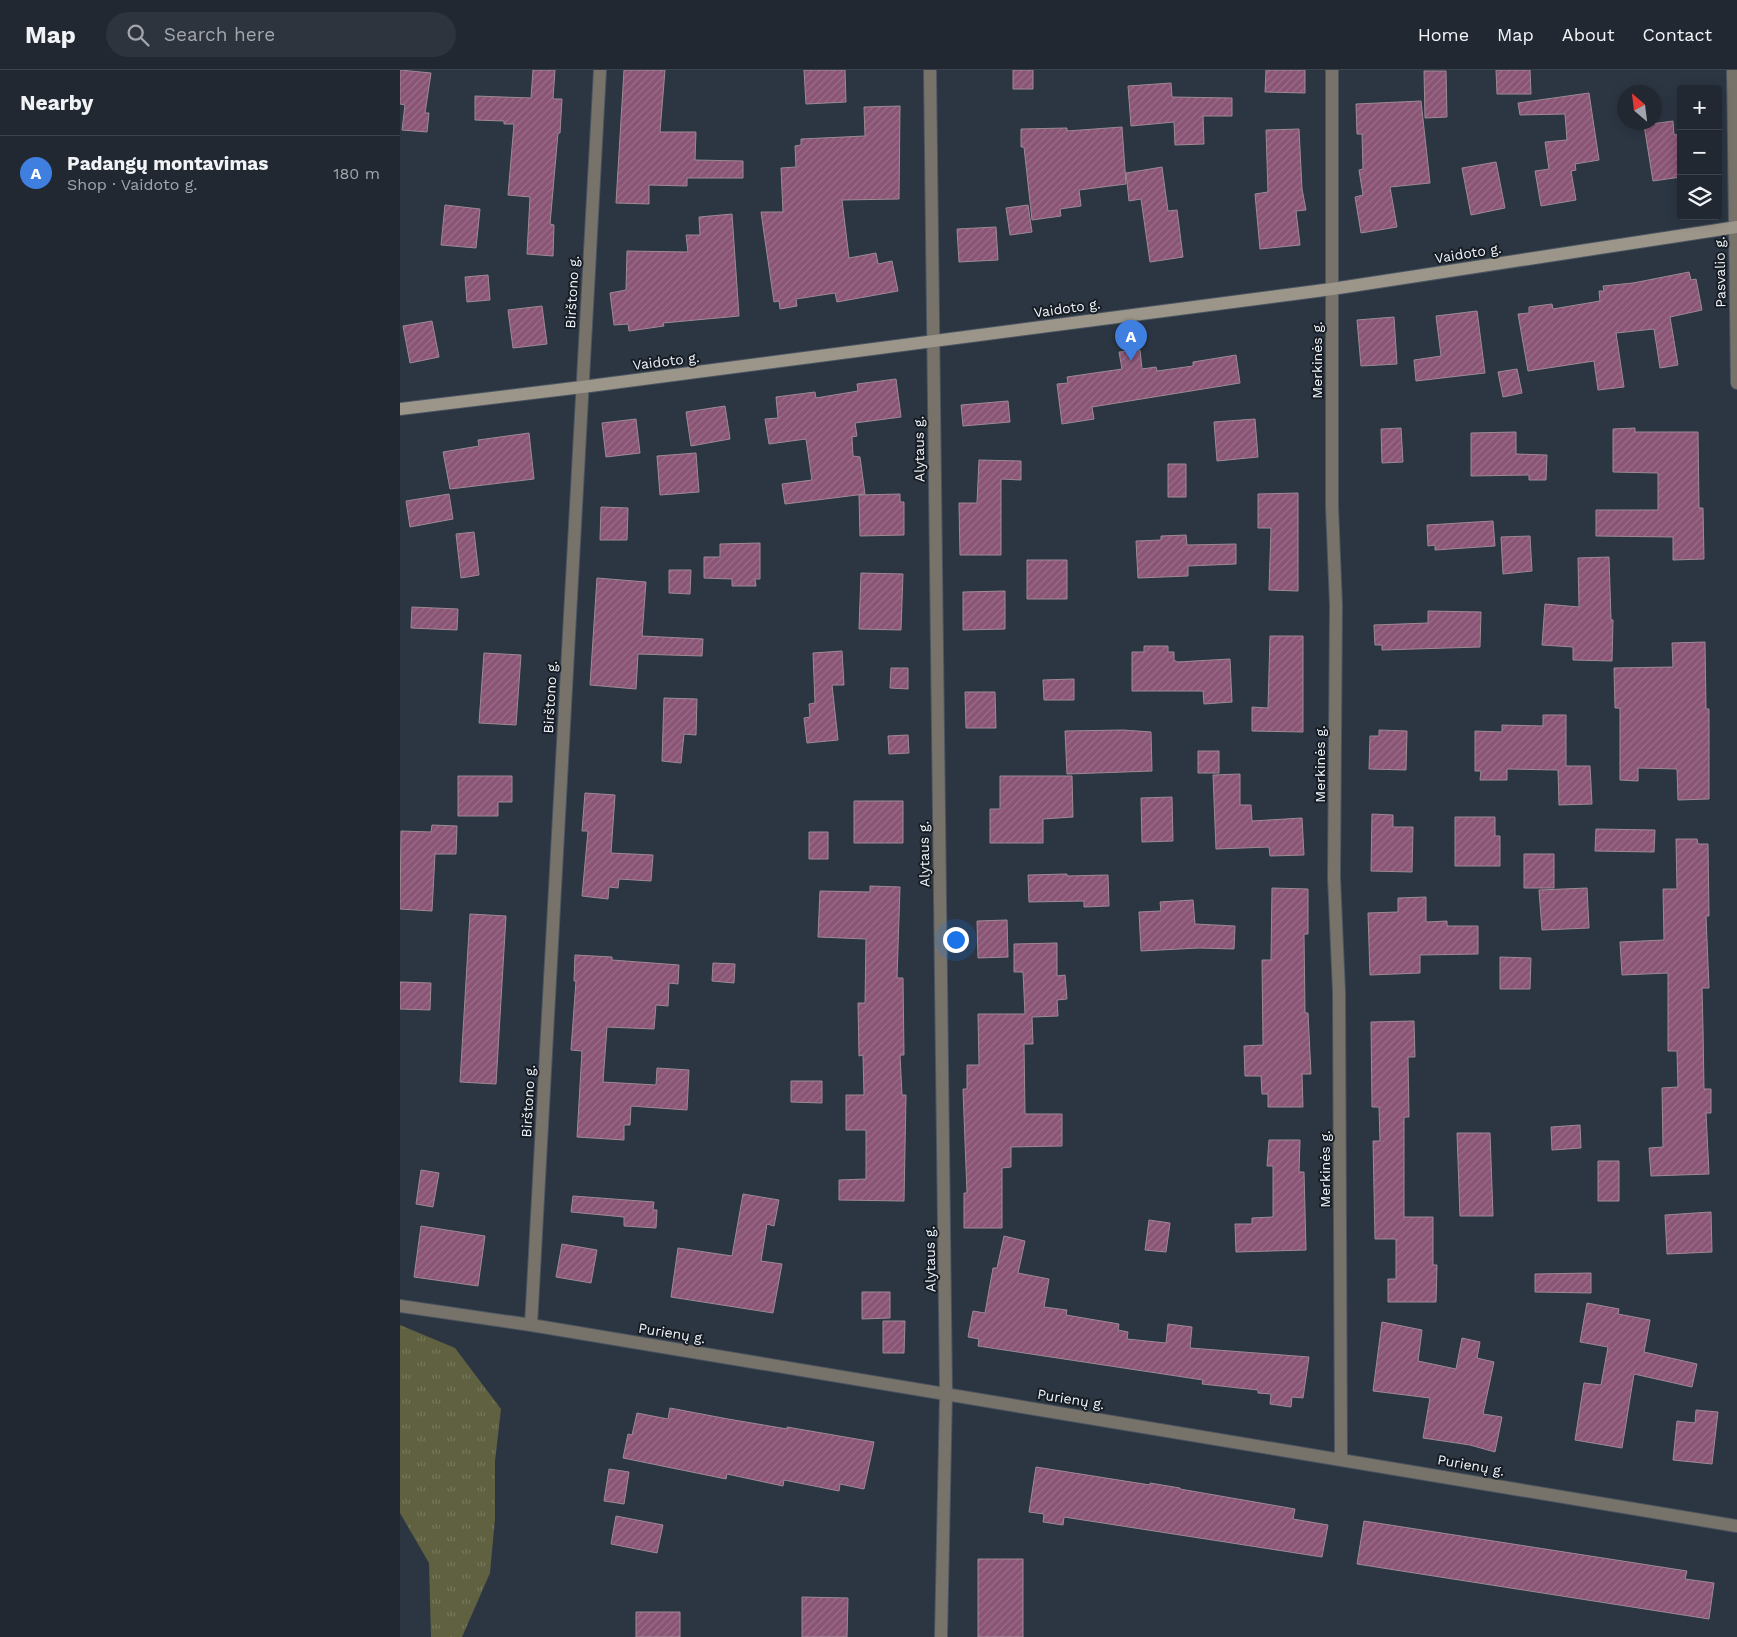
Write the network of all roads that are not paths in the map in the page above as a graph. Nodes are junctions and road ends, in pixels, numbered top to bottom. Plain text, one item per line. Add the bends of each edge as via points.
1 (600, 70) edge
2 (930, 70) edge
3 (1332, 70) edge
4 (1733, 70) edge
5 (1735, 227) edge
6 (1332, 289) junction
7 (932, 341) junction
8 (1737, 383) edge
9 (582, 387) junction
10 (400, 408) edge
11 (400, 1306) edge
12 (531, 1325) junction
13 (946, 1394) junction
14 (1341, 1459) junction
15 (1737, 1526) edge
16 (941, 1637) edge

1 - 9 street, Birštono g.
2 - 7 street, Alytaus g.
3 - 6 street, Merkinės g.
4 - 5 street, Pasvalio g.
5 - 6 main road, Vaidoto g.
5 - 8 street, Pasvalio g.
6 - 7 main road, Vaidoto g.
6 - 14 street, Merkinės g. via 1332,507 1336,605 1334,877 1340,1002
7 - 9 main road, Vaidoto g.
7 - 13 street, Alytaus g.
9 - 10 main road, Vaidoto g.
9 - 12 street, Birštono g.
11 - 12 street, Purienų g.
12 - 13 street, Purienų g.
13 - 14 street, Purienų g.
13 - 16 street, Alytaus g.
14 - 15 street, Purienų g.

